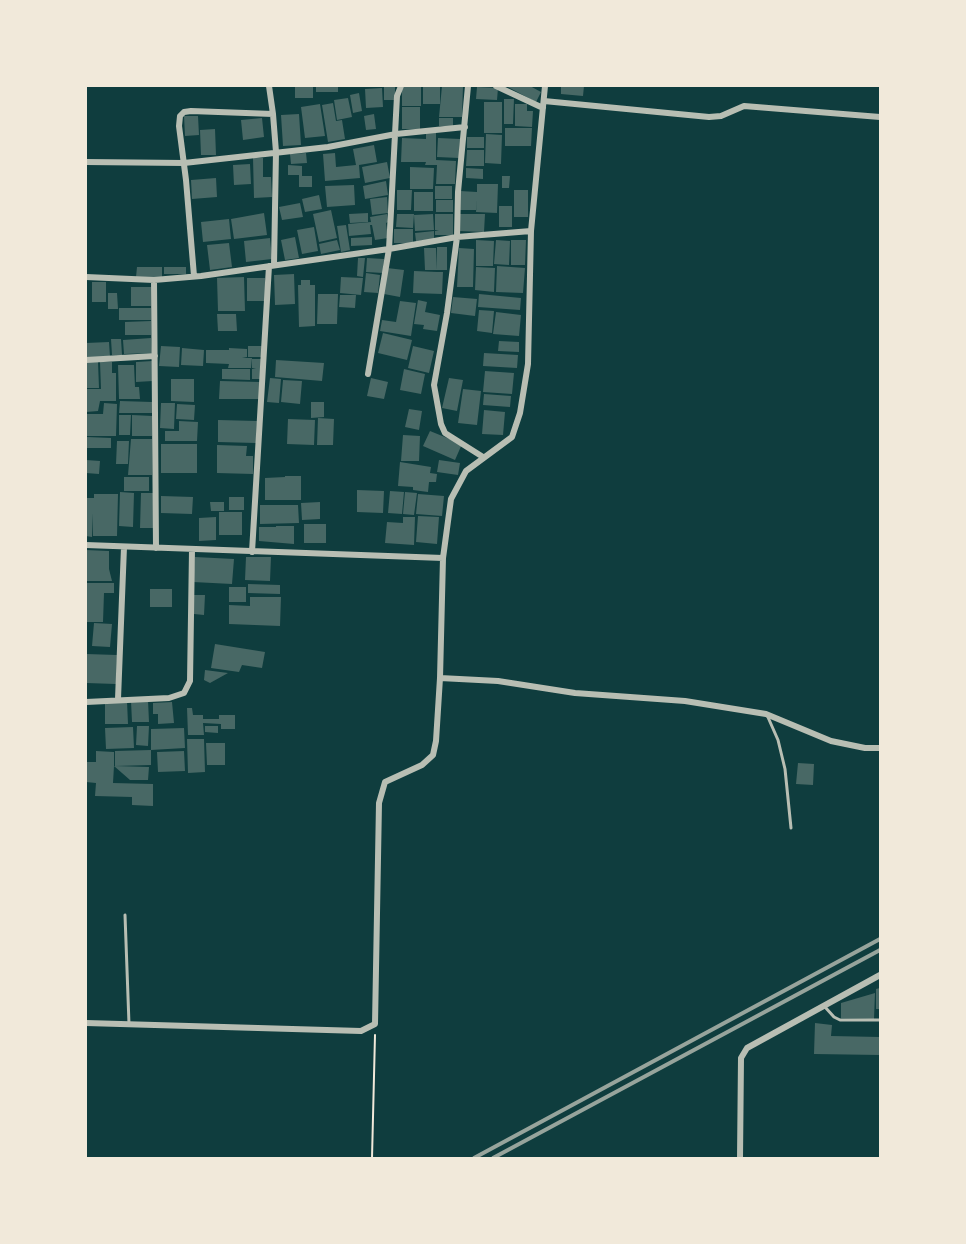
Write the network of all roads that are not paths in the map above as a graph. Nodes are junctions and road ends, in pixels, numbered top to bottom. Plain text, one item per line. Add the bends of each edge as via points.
1 (269, 86) edge
2 (401, 86) edge
3 (468, 86) edge
4 (496, 86) edge
5 (545, 86) edge
6 (544, 100) junction
7 (543, 108) junction
8 (273, 114) junction
9 (880, 117) edge
10 (465, 127) junction
11 (396, 134) junction
12 (276, 153) junction
13 (86, 162) edge
14 (184, 163) junction
15 (531, 231) junction
16 (456, 237) junction
17 (389, 249) junction
18 (271, 266) junction
19 (194, 276) junction
20 (86, 277) edge
21 (154, 280) junction
22 (155, 356) junction
23 (86, 360) edge
24 (368, 374) dead end
25 (483, 457) junction
26 (86, 545) edge
27 (124, 547) junction
28 (156, 548) junction
29 (192, 550) junction
30 (252, 552) junction
31 (443, 558) junction
32 (440, 678) junction
33 (118, 699) junction
34 (86, 702) edge
35 (766, 714) junction
36 (880, 748) edge
37 (791, 828) dead end
38 (125, 915) dead end
39 (880, 975) edge
40 (824, 1006) junction
41 (880, 1020) edge
42 (86, 1023) edge
43 (129, 1024) junction
44 (740, 1158) edge

1 - 8 street
2 - 11 street
3 - 10 street
4 - 7 street
5 - 6 street
6 - 7 street
6 - 9 street via 709,117 744,106
7 - 15 street
8 - 12 street
8 - 14 street via 184,112 179,126
10 - 11 street
10 - 16 street
11 - 12 street
11 - 17 street
12 - 14 street
12 - 18 street
13 - 14 street
14 - 19 street
15 - 16 street
15 - 25 street via 528,364 520,413 512,437
16 - 17 street
16 - 25 street via 434,385 446,433
17 - 18 street
17 - 24 street
18 - 19 street
18 - 30 street
19 - 21 street
20 - 21 street
21 - 22 street
22 - 23 street
22 - 28 street
25 - 31 street via 466,471 451,499
26 - 27 street
27 - 28 street
27 - 33 street
28 - 29 street
29 - 30 street
29 - 33 street via 190,681 183,693 169,698
30 - 31 street
31 - 32 street
32 - 35 street via 685,701
32 - 43 street via 433,755 422,765 385,782 378,803 375,1024 361,1031
33 - 34 street
35 - 36 street via 831,741
35 - 37 lane via 785,769
38 - 43 lane
39 - 40 street
40 - 41 lane via 840,1020
40 - 44 street via 747,1048 741,1058
42 - 43 street

